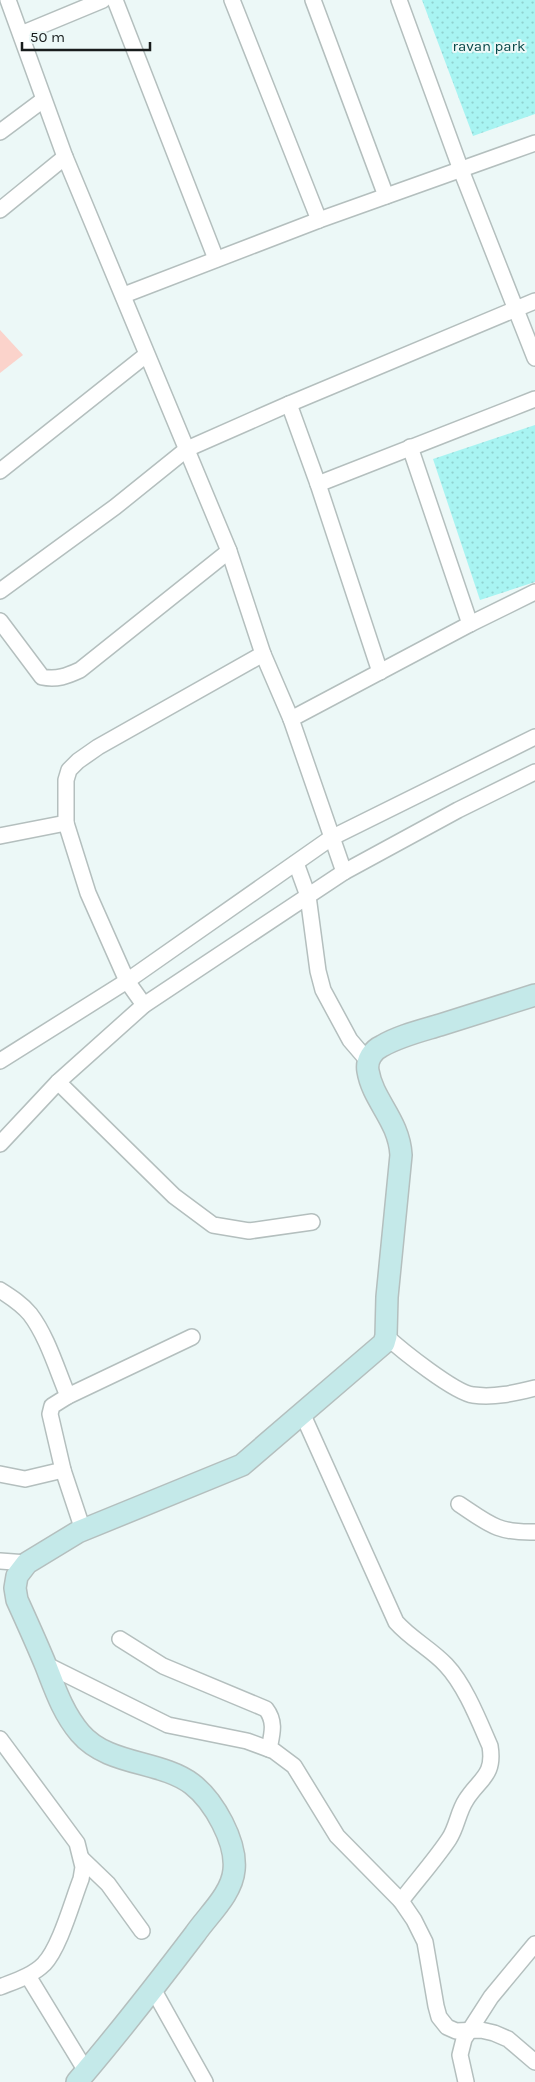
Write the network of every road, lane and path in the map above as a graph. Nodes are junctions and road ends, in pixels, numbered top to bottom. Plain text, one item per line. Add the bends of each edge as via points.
1 (8, 0) edge
2 (103, 0) edge
3 (115, 0) edge
4 (232, 0) edge
5 (400, 0) edge
6 (318, 2) edge
7 (20, 34) junction
8 (44, 100) junction
9 (0, 132) edge
10 (535, 143) edge
11 (65, 157) junction
12 (462, 170) junction
13 (386, 196) junction
14 (0, 210) edge
15 (319, 220) junction
16 (216, 259) junction
17 (124, 295) junction
18 (535, 301) edge
19 (516, 308) junction
20 (146, 355) junction
21 (535, 358) edge
22 (535, 399) edge
23 (289, 404) junction
24 (410, 447) junction
25 (187, 449) junction
26 (0, 471) edge
27 (318, 484) junction
28 (229, 551) junction
29 (0, 591) edge
30 (535, 592) edge
31 (0, 620) edge
32 (470, 624) junction
33 (263, 654) junction
34 (380, 672) junction
35 (291, 719) junction
36 (535, 737) edge
37 (535, 772) edge
38 (66, 823) junction
39 (0, 836) edge
40 (331, 838) junction
41 (296, 863) junction
42 (344, 872) junction
43 (308, 896) junction
44 (127, 980) junction
45 (535, 995) edge
46 (144, 1005) junction
47 (0, 1061) edge
48 (368, 1061) junction
49 (58, 1082) junction
50 (0, 1144) edge
51 (312, 1222) dead end
52 (0, 1290) edge
53 (386, 1336) junction
54 (192, 1337) dead end
55 (535, 1388) edge
56 (68, 1396) junction
57 (302, 1413) junction
58 (63, 1470) junction
59 (0, 1474) edge
60 (459, 1504) dead end
61 (535, 1532) edge
62 (75, 1534) junction
63 (0, 1561) edge
64 (27, 1563) junction
65 (120, 1639) dead end
66 (45, 1664) junction
67 (0, 1739) edge
68 (269, 1749) junction
69 (82, 1860) junction
70 (401, 1901) junction
71 (142, 1931) dead end
72 (535, 1944) edge
73 (28, 1976) junction
74 (0, 1987) edge
75 (153, 1989) junction
76 (469, 2032) junction
77 (535, 2062) edge
78 (82, 2076) edge
79 (205, 2082) edge
80 (466, 2082) edge

1 - 7 street
2 - 7 street
3 - 16 street
4 - 15 street
5 - 12 street
6 - 13 street
7 - 8 street
8 - 9 street
8 - 11 street
10 - 12 street
11 - 14 street
11 - 17 street
12 - 13 street
12 - 19 street
13 - 15 street
15 - 16 street
16 - 17 street
17 - 20 street
18 - 19 street
19 - 21 street
19 - 23 street
20 - 25 street
20 - 26 street
22 - 24 street
23 - 25 street
23 - 27 street
24 - 27 street
24 - 32 street
25 - 28 street
25 - 29 street via 115,507
27 - 34 street
28 - 31 street via 80,670 66,676 42,677
28 - 33 street
30 - 32 street
32 - 34 street
33 - 35 street
33 - 38 street via 78,761 69,770 66,780
34 - 35 street
35 - 40 street
36 - 40 street
37 - 42 street
38 - 39 street
38 - 44 street via 88,892
40 - 41 street
40 - 42 street
41 - 43 street
41 - 44 street
42 - 43 street
43 - 46 street
43 - 48 street via 323,990 350,1040
44 - 46 street
44 - 47 street
45 - 48 street via 406,1036 381,1046
46 - 49 street
48 - 53 street via 371,1082 395,1126 401,1156 386,1297
49 - 50 street
49 - 51 street via 174,1196 212,1225 249,1231
52 - 56 street via 34,1319
53 - 55 street via 464,1393 493,1396
53 - 57 street via 378,1349
54 - 56 street
56 - 58 street via 52,1406 50,1414
57 - 62 street via 242,1466
57 - 70 street via 396,1622 438,1656 458,1681 490,1746 490,1763 484,1780 464,1802 449,1840
58 - 59 street via 24,1478
58 - 62 street
60 - 61 street via 503,1531
62 - 64 street
63 - 64 street
64 - 66 street via 17,1576 17,1600
65 - 68 street via 163,1666 266,1709 274,1725
66 - 68 street via 168,1725 247,1741
66 - 75 street via 58,1699 88,1742 116,1756 173,1774 190,1783 207,1797 218,1813 233,1853 234,1870 226,1892
67 - 69 street via 77,1843
68 - 70 street via 294,1766 337,1836
69 - 71 street via 108,1884
69 - 73 street via 81,1879 53,1952
70 - 76 street via 425,1942 439,2017 456,2031
72 - 76 street via 491,1996
73 - 74 street
73 - 78 street
75 - 78 street
75 - 79 street
76 - 77 street via 494,2032 508,2039
76 - 80 street via 460,2055

